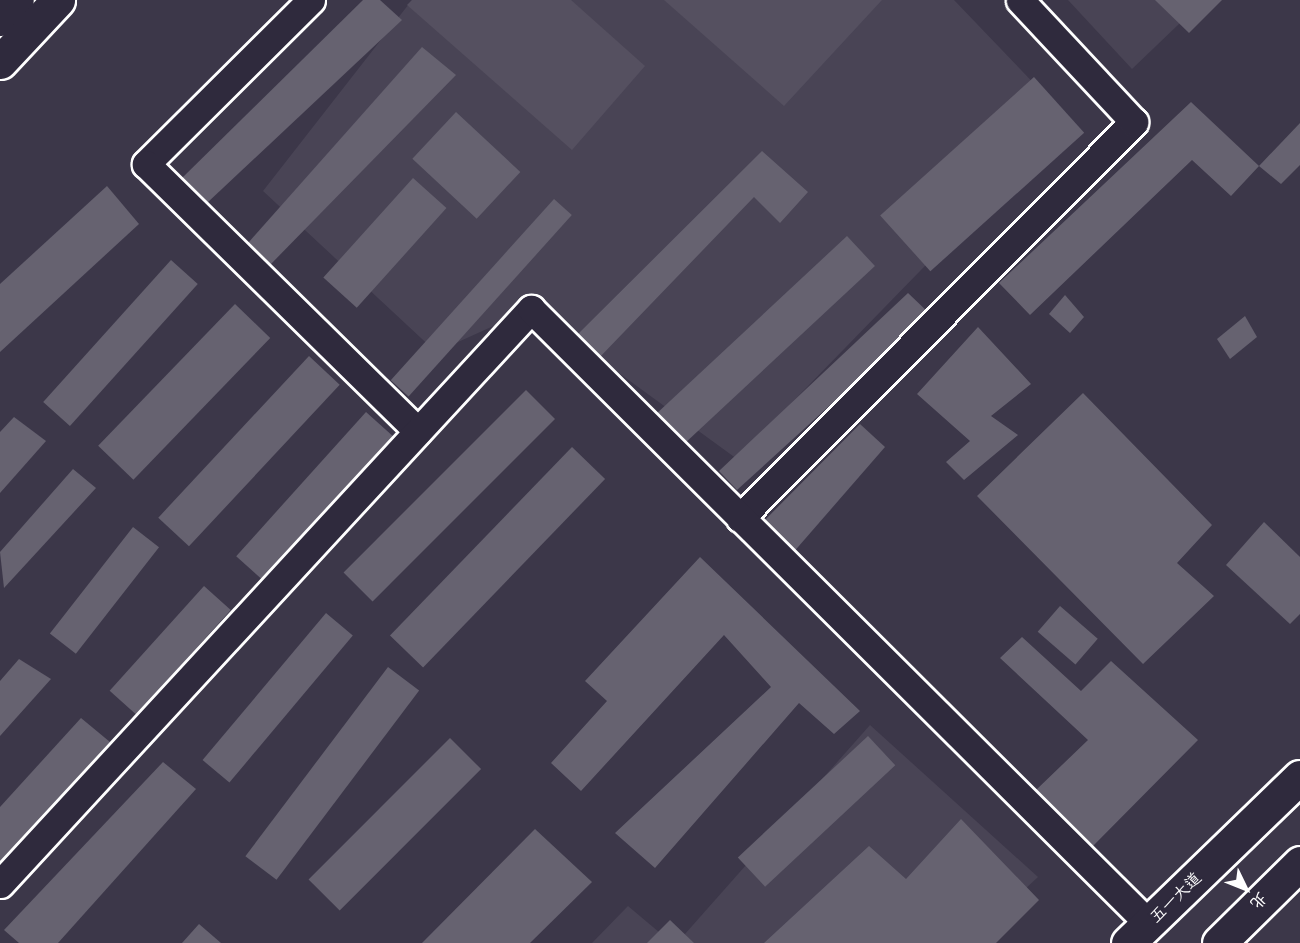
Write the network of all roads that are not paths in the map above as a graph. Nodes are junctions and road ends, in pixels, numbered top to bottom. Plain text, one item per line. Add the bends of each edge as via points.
1 (17, 0) edge
2 (58, 0) edge
3 (311, 0) edge
4 (1020, 0) edge
5 (0, 19) edge
6 (0, 62) edge
7 (418, 431) junction
8 (740, 518) junction
9 (1300, 777) edge
10 (1300, 863) edge
11 (0, 884) edge
12 (1138, 933) edge
13 (1219, 943) edge

1 - 5 main road
2 - 6 main road
3 - 7 street via 146,164
4 - 8 street via 1134,122
7 - 8 street via 531,309
7 - 11 street
8 - 12 street
9 - 12 main road, 五一大道
10 - 13 main road

